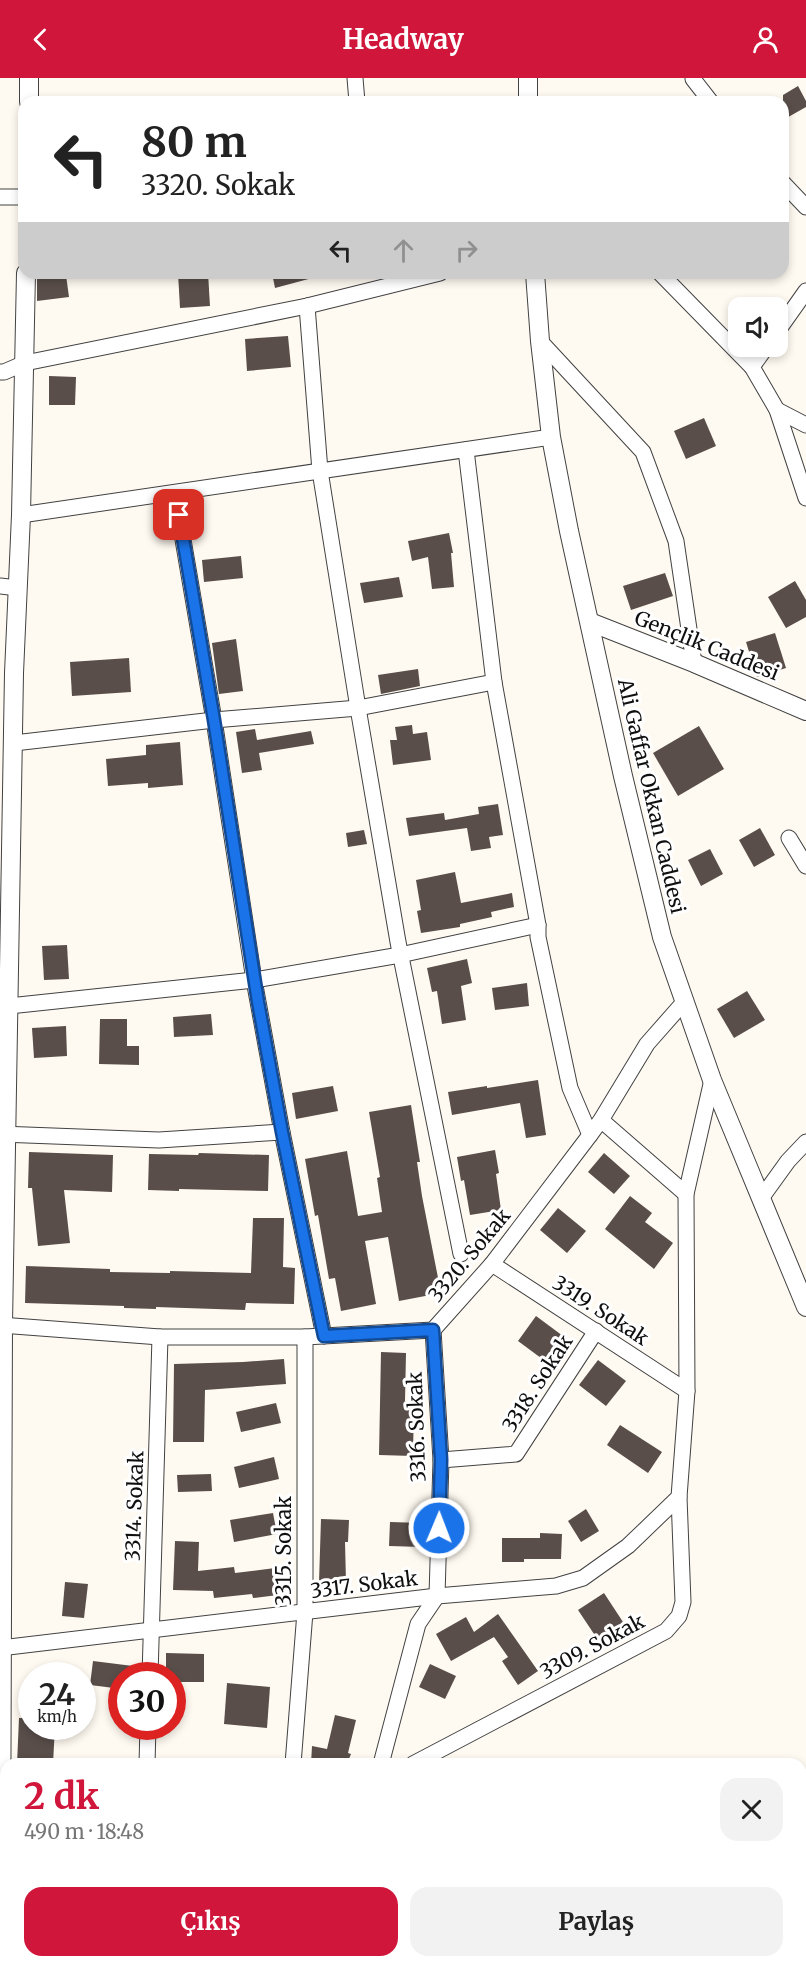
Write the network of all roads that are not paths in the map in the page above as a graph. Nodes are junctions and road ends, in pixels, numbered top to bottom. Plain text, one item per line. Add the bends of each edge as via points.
1 (29, 78) edge
2 (355, 78) edge
3 (528, 78) edge
4 (693, 78) edge
5 (29, 96) edge
6 (356, 96) edge
7 (528, 96) edge
8 (706, 96) edge
9 (789, 189) edge
10 (0, 197) edge
11 (18, 197) edge
12 (806, 207) edge
13 (26, 279) edge
14 (416, 279) edge
15 (535, 279) edge
16 (666, 279) edge
17 (806, 291) edge
18 (307, 306) junction
19 (788, 316) edge
20 (540, 341) junction
21 (760, 357) edge
22 (25, 363) junction
23 (752, 368) junction
24 (0, 372) edge
25 (777, 410) junction
26 (806, 425) edge
27 (551, 437) junction
28 (466, 450) junction
29 (320, 471) junction
30 (175, 493) junction
31 (806, 498) edge
32 (21, 515) junction
33 (9, 587) edge
34 (590, 622) junction
35 (694, 663) junction
36 (494, 682) junction
37 (358, 708) junction
38 (806, 711) edge
39 (214, 720) junction
40 (9, 733) edge
41 (6, 829) edge
42 (789, 838) dead end
43 (806, 866) edge
44 (538, 925) junction
45 (400, 955) junction
46 (255, 980) junction
47 (684, 1002) junction
48 (9, 1006) junction
49 (712, 1080) junction
50 (602, 1120) junction
51 (282, 1132) junction
52 (3, 1135) edge
53 (590, 1136) junction
54 (806, 1142) edge
55 (686, 1194) junction
56 (762, 1197) junction
57 (461, 1254) dead end
58 (492, 1264) junction
59 (806, 1307) edge
60 (2, 1325) edge
61 (433, 1330) junction
62 (596, 1331) junction
63 (324, 1336) junction
64 (160, 1337) junction
65 (305, 1337) junction
66 (687, 1391) junction
67 (441, 1460) junction
68 (679, 1497) junction
69 (437, 1596) junction
70 (304, 1612) junction
71 (152, 1630) junction
72 (0, 1648) edge
73 (151, 1662) edge
74 (148, 1740) edge
75 (1, 1758) edge
76 (147, 1758) edge
77 (294, 1758) edge
78 (383, 1758) edge
79 (424, 1758) edge

1 - 5 street
2 - 6 street
3 - 7 street
4 - 8 street
9 - 12 street
10 - 11 street
13 - 22 street
14 - 18 street
15 - 20 street, Ali Gaffar Okkan Caddesi
16 - 23 street
17 - 19 street
18 - 22 street
18 - 29 street
20 - 27 street, Ali Gaffar Okkan Caddesi
20 - 35 street via 643,452 676,541
21 - 23 street
22 - 24 street
22 - 32 street
23 - 25 street
25 - 26 street
25 - 31 street
27 - 28 street
27 - 34 street, Ali Gaffar Okkan Caddesi
28 - 29 street
28 - 36 street
29 - 30 street
29 - 37 street
30 - 32 street
30 - 39 street
32 - 33 street
33 - 40 street
34 - 35 street, Gençlik Caddesi
34 - 47 street, Ali Gaffar Okkan Caddesi via 647,877
35 - 38 street, Gençlik Caddesi
36 - 37 street
36 - 44 street
37 - 39 street
37 - 45 street
39 - 40 street
39 - 46 street
40 - 41 street
41 - 48 street
42 - 43 street
44 - 45 street
44 - 53 street via 570,1088
45 - 46 street
45 - 57 street
46 - 48 street
46 - 51 street
47 - 49 street, Ali Gaffar Okkan Caddesi
47 - 50 street, 3320. Sokak via 647,1044
48 - 52 street
49 - 55 street
49 - 56 street, Ali Gaffar Okkan Caddesi
50 - 53 street, 3320. Sokak
50 - 55 street
51 - 52 street via 159,1140
51 - 63 street
52 - 60 street
53 - 58 street, 3320. Sokak
54 - 56 street
55 - 66 street
56 - 59 street, Ali Gaffar Okkan Caddesi
58 - 61 street, 3320. Sokak
58 - 62 street, 3319. Sokak
60 - 64 street, 3320. Sokak
60 - 72 street
61 - 63 street, 3320. Sokak
61 - 67 street, 3316. Sokak
62 - 66 street, 3319. Sokak
62 - 67 street, 3318. Sokak via 516,1454
63 - 65 street, 3320. Sokak
64 - 65 street, 3320. Sokak
64 - 71 street, 3314. Sokak
65 - 70 street, 3315. Sokak
66 - 68 street
67 - 69 street, 3316. Sokak
68 - 69 street, 3317. Sokak via 628,1546 583,1578 556,1586
68 - 79 street, 3309. Sokak via 683,1602 679,1617 666,1631
69 - 70 street, 3317. Sokak
69 - 78 street via 418,1624
70 - 71 street, 3317. Sokak
70 - 77 street, 3315. Sokak
71 - 72 street, 3317. Sokak
71 - 73 street, 3314. Sokak
72 - 75 street
74 - 76 street

